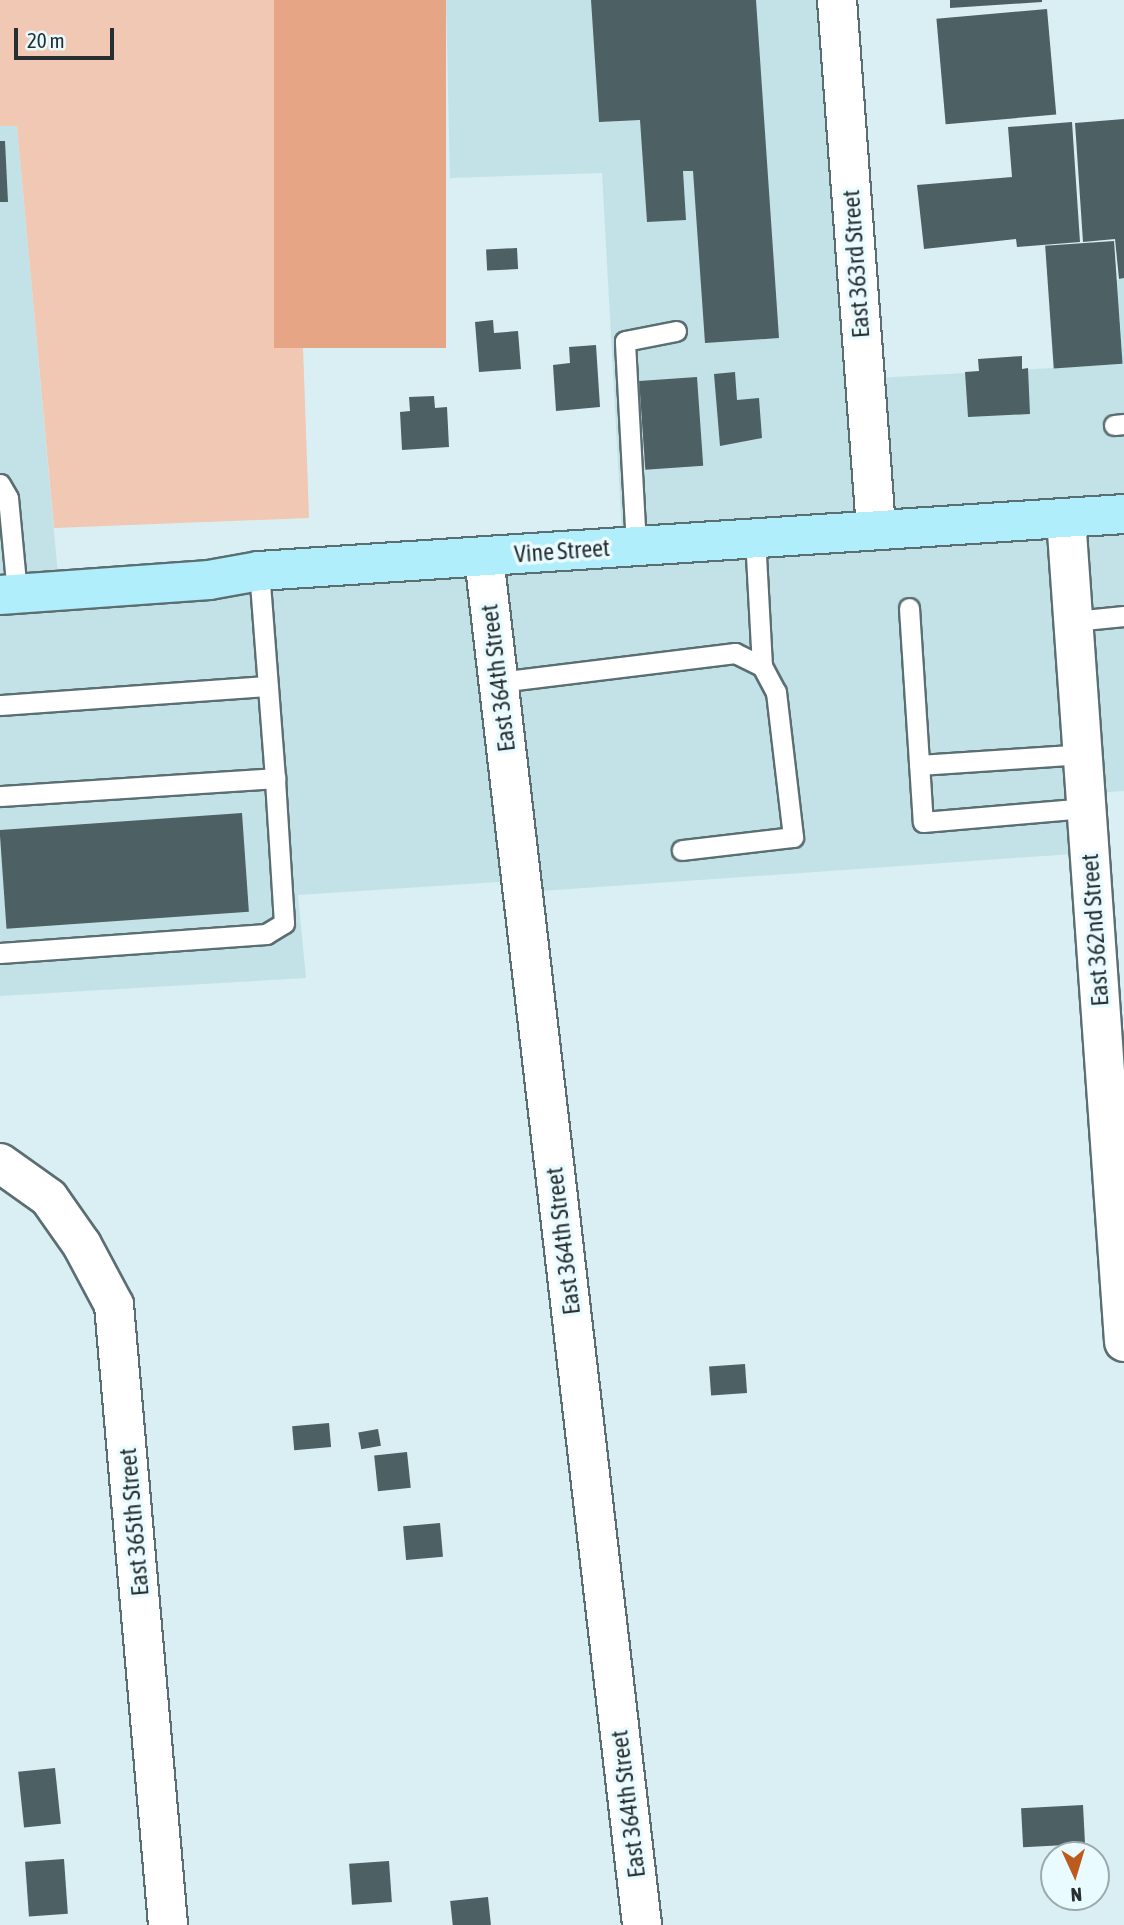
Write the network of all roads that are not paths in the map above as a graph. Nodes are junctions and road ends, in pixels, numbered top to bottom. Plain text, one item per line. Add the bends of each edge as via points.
1 (836, 0) edge
2 (676, 331) dead end
3 (0, 484) edge
4 (1124, 514) edge
5 (1066, 518) junction
6 (876, 529) junction
7 (754, 537) junction
8 (636, 546) junction
9 (484, 557) junction
10 (259, 571) junction
11 (8, 594) edge
12 (909, 608) dead end
13 (1124, 616) edge
14 (1074, 621) junction
15 (762, 666) junction
16 (499, 682) junction
17 (267, 686) junction
18 (0, 705) edge
19 (1083, 754) junction
20 (919, 765) junction
21 (275, 778) junction
22 (0, 796) edge
23 (1087, 808) junction
24 (682, 850) dead end
25 (0, 953) edge
26 (0, 1163) edge
27 (1124, 1342) edge
28 (168, 1925) edge
29 (642, 1925) edge

1 - 6 street, East 363rd Street
2 - 8 lane via 625,341
3 - 11 lane via 8,498
4 - 5 main road, Vine Street
5 - 6 main road, Vine Street
5 - 14 street, East 362nd Street
6 - 7 main road, Vine Street
7 - 8 main road, Vine Street
7 - 15 lane
8 - 9 main road, Vine Street
9 - 10 main road, Vine Street
9 - 16 street, East 364th Street
10 - 11 main road, Vine Street via 209,580
10 - 17 lane
12 - 20 lane
13 - 14 lane
14 - 19 street, East 362nd Street
15 - 16 lane via 735,653
15 - 24 lane via 776,692 793,838
16 - 29 street, East 364th Street
17 - 18 lane
17 - 21 lane
19 - 20 lane
19 - 23 street, East 362nd Street
20 - 23 lane via 923,822
21 - 22 lane
21 - 25 lane via 284,923 266,934
23 - 27 street, East 362nd Street
26 - 28 street, East 365th Street via 50,1198 114,1305

